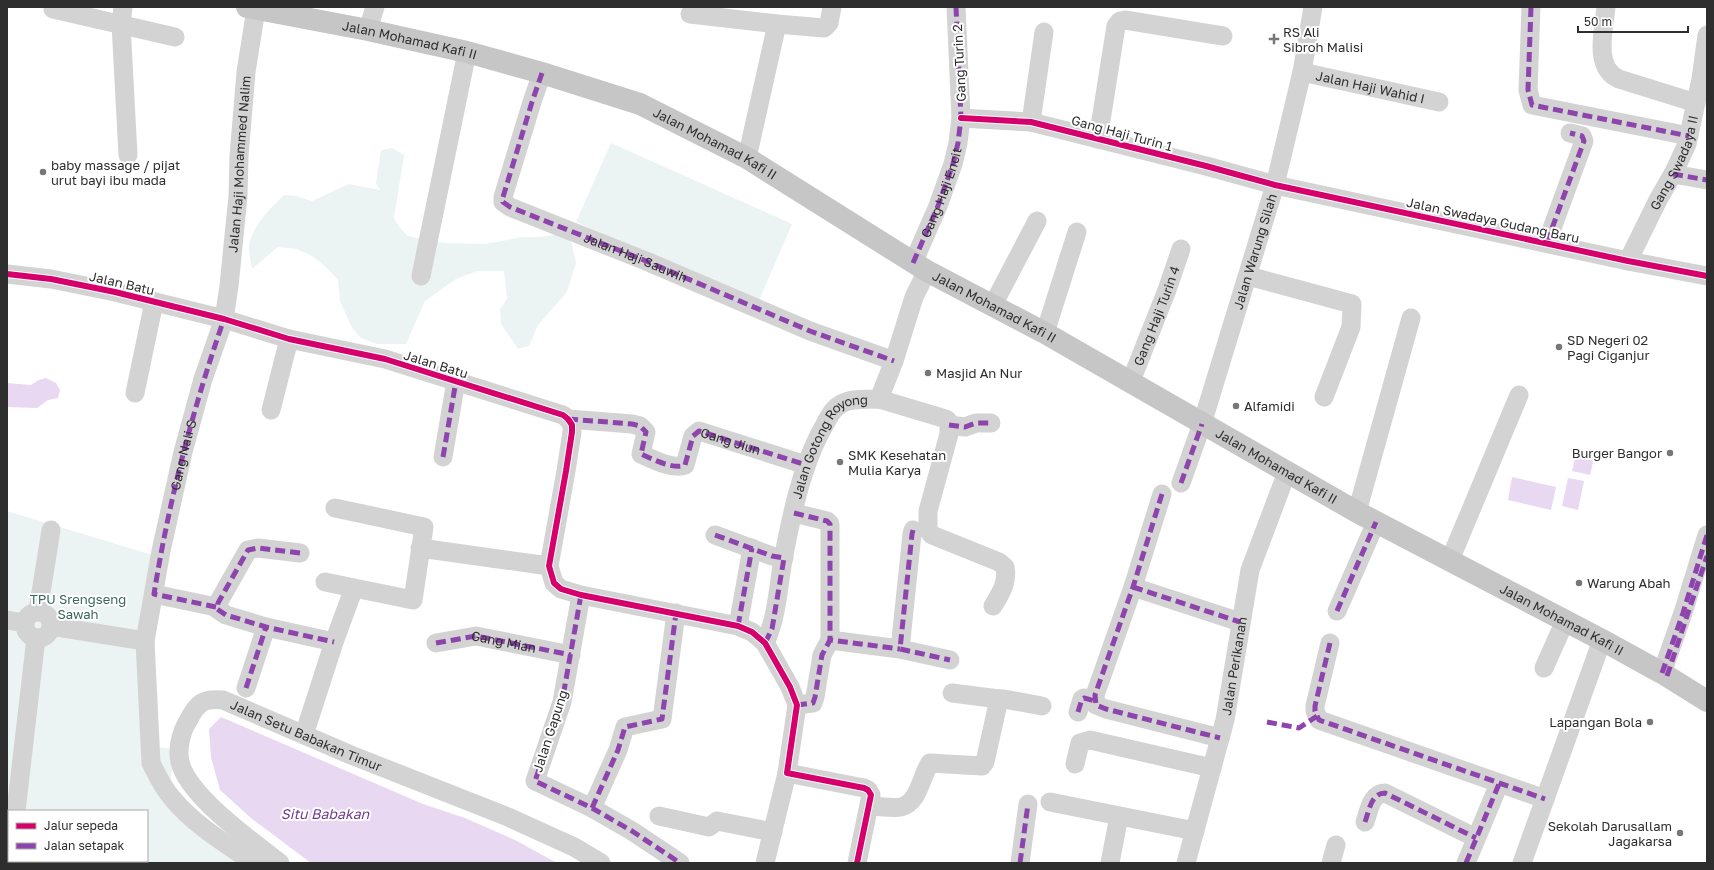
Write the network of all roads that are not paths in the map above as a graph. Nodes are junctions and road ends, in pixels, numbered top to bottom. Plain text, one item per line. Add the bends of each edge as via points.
1 (375, 7) edge
2 (832, 7) edge
3 (956, 7) edge
4 (1313, 7) edge
5 (1531, 7) edge
6 (1606, 7) edge
7 (53, 9) dead end
8 (725, 12) edge
9 (690, 14) dead end
10 (122, 16) edge
11 (253, 17) edge
12 (777, 24) junction
13 (368, 30) junction
14 (1044, 32) dead end
15 (1707, 35) edge
16 (1223, 36) dead end
17 (175, 38) dead end
18 (464, 62) junction
19 (1302, 72) junction
20 (537, 87) junction
21 (1439, 102) dead end
22 (1696, 102) junction
23 (961, 118) junction
24 (1030, 122) junction
25 (1570, 133) dead end
26 (1689, 136) junction
27 (1098, 139) junction
28 (128, 155) dead end
29 (747, 158) junction
30 (1673, 174) junction
31 (1707, 180) edge
32 (1275, 185) junction
33 (1037, 221) dead end
34 (1078, 232) dead end
35 (1547, 242) junction
36 (1181, 249) dead end
37 (1628, 261) junction
38 (7, 274) edge
39 (421, 276) dead end
40 (1248, 276) junction
41 (1707, 276) edge
42 (919, 278) junction
43 (154, 302) junction
44 (993, 305) junction
45 (1411, 318) dead end
46 (224, 319) junction
47 (1045, 333) junction
48 (289, 339) junction
49 (894, 361) junction
50 (456, 381) junction
51 (1131, 381) junction
52 (135, 393) dead end
53 (1519, 395) dead end
54 (1324, 397) dead end
55 (879, 399) junction
56 (271, 410) dead end
57 (568, 419) junction
58 (991, 423) dead end
59 (949, 425) junction
60 (1199, 434) junction
61 (443, 457) dead end
62 (806, 465) junction
63 (1283, 480) junction
64 (1181, 483) dead end
65 (1162, 494) dead end
66 (335, 508) dead end
67 (1357, 512) junction
68 (794, 513) junction
69 (1376, 522) junction
70 (50, 530) dead end
71 (914, 530) dead end
72 (715, 535) dead end
73 (1707, 535) edge
74 (420, 548) junction
75 (752, 548) junction
76 (300, 553) dead end
77 (1707, 556) edge
78 (784, 558) junction
79 (1450, 560) junction
80 (549, 566) junction
81 (325, 582) dead end
82 (1133, 587) junction
83 (154, 594) junction
84 (581, 595) junction
85 (352, 596) dead end
86 (993, 606) dead end
87 (216, 607) junction
88 (38, 611) junction
89 (1337, 611) dead end
90 (676, 613) junction
91 (15, 622) edge
92 (1240, 622) junction
93 (51, 626) junction
94 (738, 626) junction
95 (266, 627) junction
96 (1559, 634) junction
97 (36, 638) junction
98 (830, 640) junction
99 (146, 641) junction
100 (334, 642) junction
101 (436, 642) dead end
102 (765, 643) junction
103 (1330, 643) dead end
104 (900, 649) junction
105 (1598, 652) junction
106 (571, 655) junction
107 (950, 660) dead end
108 (1544, 668) dead end
109 (1665, 674) junction
110 (246, 688) dead end
111 (952, 693) dead end
112 (999, 700) junction
113 (1095, 700) junction
114 (1707, 701) edge
115 (797, 705) junction
116 (1042, 706) dead end
117 (1078, 712) dead end
118 (304, 736) junction
119 (1220, 738) junction
120 (1075, 764) dead end
121 (1212, 768) junction
122 (787, 773) junction
123 (1499, 784) junction
124 (1545, 799) junction
125 (1050, 802) dead end
126 (1028, 804) dead end
127 (870, 806) junction
128 (592, 808) junction
129 (16, 810) edge
130 (659, 816) dead end
131 (1119, 816) junction
132 (1365, 822) dead end
133 (1195, 831) junction
134 (772, 832) junction
135 (1476, 838) junction
136 (1336, 845) dead end
137 (254, 863) edge
138 (280, 863) edge
139 (601, 863) edge
140 (680, 863) edge
141 (765, 863) edge
142 (857, 863) edge
143 (1020, 863) edge
144 (1110, 863) edge
145 (1186, 863) edge
146 (1331, 863) edge
147 (1466, 863) edge
148 (1522, 863) edge

1 - 13 street
2 - 12 street via 829,23 824,28
3 - 23 street, Gang Turin 2
4 - 19 street, Jalan Warung Silah
5 - 26 street via 1528,90 1532,105
6 - 22 street via 1603,54 1610,74
7 - 10 street
8 - 9 street
8 - 12 street
10 - 17 street
10 - 28 street
11 - 13 main road, Jalan Mohamad Kafi II
11 - 46 street, Jalan Haji Mohammed Nalim via 239,156 238,196
12 - 29 street
13 - 18 main road, Jalan Mohamad Kafi II
14 - 24 street
15 - 22 street, Gang Swadaya II
16 - 27 street via 1120,21 1116,26
18 - 20 main road, Jalan Mohamad Kafi II
18 - 39 street
19 - 21 street, Jalan Haji Wahid I
19 - 32 street, Jalan Warung Silah
20 - 29 main road, Jalan Mohamad Kafi II via 640,104
20 - 49 street, Jalan Haji Sauwih via 503,202 810,331
22 - 26 street, Gang Swadaya II
23 - 24 street, Gang Haji Turin 1
23 - 42 street, Gang Haji Encit via 953,164 938,206
24 - 27 street, Gang Haji Turin 1
25 - 35 street via 1582,136 1584,141
26 - 30 street, Gang Swadaya II
27 - 32 street, Gang Haji Turin 1
29 - 42 main road, Jalan Mohamad Kafi II
30 - 31 street
30 - 37 street, Gang Swadaya II
32 - 35 street, Jalan Swadaya Gudang Baru
32 - 40 street, Jalan Warung Silah
33 - 44 street
34 - 47 street
35 - 37 street, Jalan Swadaya Gudang Baru
36 - 51 street, Gang Haji Turin 4
37 - 41 street, Jalan Swadaya Gudang Baru
38 - 43 street, Jalan Batu via 51,279
40 - 54 street via 1352,304 1351,328
40 - 60 street, Jalan Warung Silah
42 - 44 main road, Jalan Mohamad Kafi II
42 - 49 street, Jalan Gotong Royong
43 - 46 street, Jalan Batu
43 - 52 street
44 - 47 main road, Jalan Mohamad Kafi II
45 - 67 street
46 - 48 street, Jalan Batu
46 - 83 street, Gang Nali S via 204,375 184,452 161,551
47 - 51 main road, Jalan Mohamad Kafi II
48 - 50 street, Jalan Batu via 385,359
48 - 56 street
49 - 55 street, Jalan Gotong Royong
50 - 57 street, Jalan Batu via 563,415
50 - 61 street
51 - 60 main road, Jalan Mohamad Kafi II
53 - 79 street
55 - 59 street via 946,419
55 - 62 street, Jalan Gotong Royong via 842,403 832,412
57 - 62 street, Gang Jiun via 640,426 646,432 641,454 662,463 685,465 693,436 698,432
57 - 80 street via 572,425 571,438
58 - 59 street via 976,423 965,427
59 - 86 street via 941,468 928,511 928,530 932,535 999,562 1005,567 1006,580
60 - 63 main road, Jalan Mohamad Kafi II
60 - 64 street, Jalan Warung Silah
62 - 68 street, Jalan Gotong Royong
63 - 67 main road, Jalan Mohamad Kafi II
63 - 92 street, Jalan Perikanan via 1250,570
65 - 82 street
66 - 74 street via 424,527
67 - 69 main road, Jalan Mohamad Kafi II
68 - 78 street, Jalan Gotong Royong
68 - 98 street via 830,524
69 - 79 main road, Jalan Mohamad Kafi II
69 - 89 street
70 - 88 street
71 - 104 street
72 - 75 street
73 - 109 street
74 - 80 street
74 - 81 street via 413,600
75 - 78 street
75 - 94 street
76 - 87 street via 258,548 248,550
77 - 109 street
78 - 102 street, Jalan Gotong Royong via 772,629
79 - 96 main road, Jalan Mohamad Kafi II
80 - 84 street via 554,583 561,589
82 - 92 street
82 - 113 street
83 - 87 street
83 - 99 street, Gang Nali S
84 - 90 street
84 - 106 street, Jalan Gapung
85 - 100 street
87 - 95 street via 226,615
88 - 91 street
88 - 93 street via 48,616
90 - 94 street
90 - 128 street via 662,719 625,727 618,750
91 - 97 street via 27,634
92 - 119 street, Jalan Perikanan
93 - 97 street via 46,635
93 - 99 street
94 - 102 street via 752,632
95 - 100 street
95 - 110 street
96 - 105 main road, Jalan Mohamad Kafi II
96 - 108 street
97 - 129 street
98 - 104 street
98 - 115 street via 822,655 813,703
99 - 137 street, Gang Nali S via 151,764 172,798 218,839
100 - 118 street
101 - 106 street, Gang Mian via 476,636
102 - 115 street via 790,687
103 - 123 street via 1315,706 1319,720
104 - 107 street
105 - 109 main road, Jalan Mohamad Kafi II
105 - 124 street
106 - 128 street, Jalan Gapung via 562,702 535,782
109 - 114 main road, Jalan Mohamad Kafi II
111 - 112 street
112 - 116 street
112 - 127 street via 982,766 930,763 914,798 909,803 901,807
113 - 117 street via 1082,699
113 - 119 street via 1096,705 1106,710
115 - 122 street
118 - 138 street, Jalan Setu Babakan Timur via 223,700 209,699 194,709 180,743 180,762 193,787 227,820
118 - 139 street, Jalan Setu Babakan Timur via 508,817 574,847
119 - 121 street, Jalan Perikanan
120 - 121 street via 1080,743 1090,740
121 - 133 street, Jalan Perikanan
122 - 127 street via 864,788 871,795
122 - 134 street
123 - 124 street
123 - 135 street
124 - 148 street
125 - 131 street
126 - 143 street
127 - 142 street
128 - 140 street
130 - 134 street via 709,827 717,822
131 - 133 street
131 - 144 street
132 - 135 street via 1374,797 1379,793 1385,793
133 - 145 street, Jalan Perikanan
134 - 141 street
135 - 147 street
136 - 146 street

